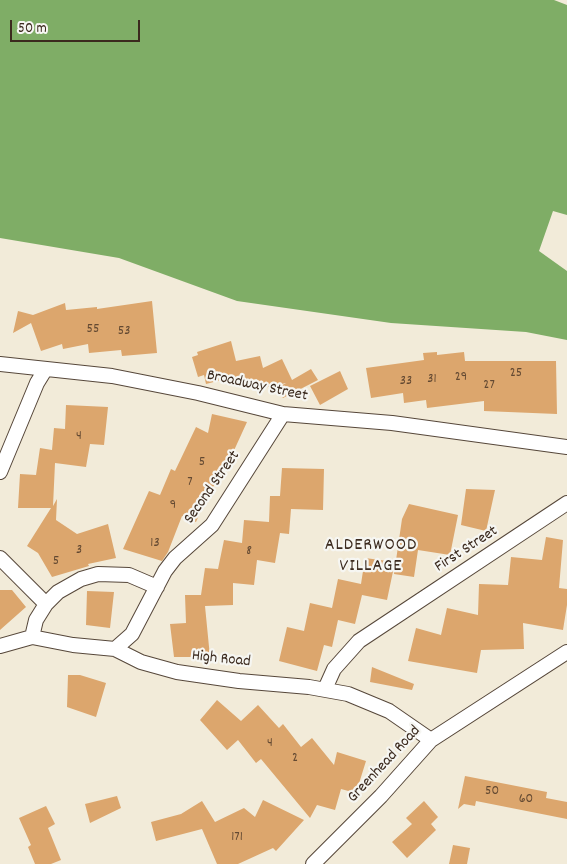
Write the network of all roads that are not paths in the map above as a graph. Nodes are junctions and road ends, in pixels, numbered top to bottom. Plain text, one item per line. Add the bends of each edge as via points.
1 (0, 364) edge
2 (45, 370) junction
3 (283, 414) junction
4 (567, 447) edge
5 (0, 472) edge
6 (567, 503) edge
7 (0, 558) edge
8 (157, 587) junction
9 (46, 604) junction
10 (32, 637) junction
11 (0, 646) edge
12 (115, 649) junction
13 (567, 652) edge
14 (325, 690) junction
15 (430, 740) junction
16 (314, 864) edge

1 - 2 street, Broadway Street
2 - 3 street, Broadway Street via 112,376
2 - 5 street
3 - 4 street, Broadway Street via 392,423
3 - 8 street, Second Street via 212,525 175,558
6 - 14 street, First Street via 359,641 334,669
7 - 9 street
8 - 9 street via 129,575 98,574 69,584
8 - 12 street, Second Street via 132,634
9 - 10 street via 36,620
10 - 11 street, High Road
10 - 12 street, High Road
12 - 14 street, High Road via 141,662 177,672
13 - 15 street, Greenhead Road
14 - 15 street, High Road via 378,705
15 - 16 street, Greenhead Road

